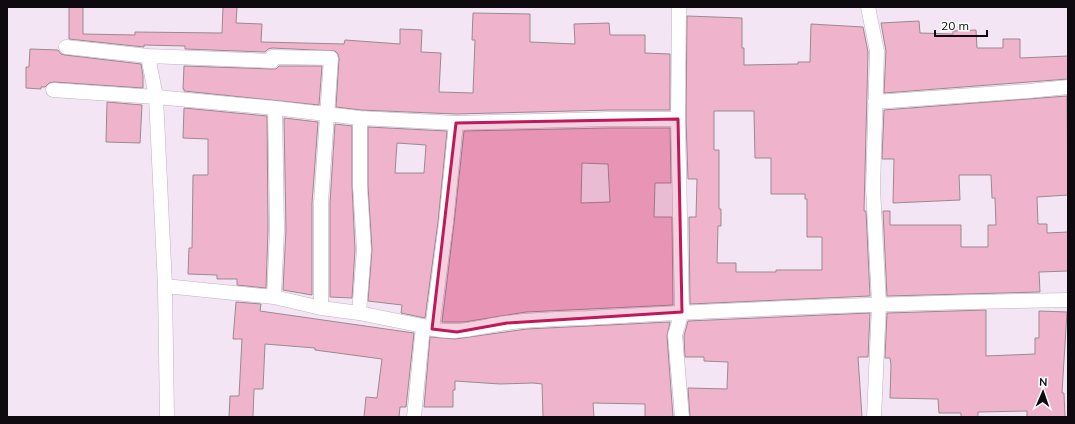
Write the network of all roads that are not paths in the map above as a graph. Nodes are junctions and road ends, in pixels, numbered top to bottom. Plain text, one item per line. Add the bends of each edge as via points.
1 (679, 7) edge
2 (868, 7) edge
3 (66, 47) dead end
4 (148, 56) junction
5 (1068, 87) edge
6 (53, 90) dead end
7 (156, 97) junction
8 (875, 102) junction
9 (275, 108) junction
10 (327, 114) junction
11 (360, 118) junction
12 (678, 119) junction
13 (456, 123) junction
14 (165, 286) junction
15 (274, 297) junction
16 (1068, 300) edge
17 (879, 304) junction
18 (321, 308) junction
19 (682, 312) junction
20 (359, 313) junction
21 (428, 328) junction
22 (167, 417) edge
23 (414, 417) edge
24 (682, 417) edge
25 (874, 417) edge

1 - 12 street
2 - 8 street via 877,51
3 - 4 street
4 - 7 street
4 - 10 street via 272,61 272,57 331,58
5 - 8 street
6 - 7 street
7 - 9 street
7 - 14 street
8 - 17 street via 873,188
9 - 10 street
9 - 15 street via 277,230
10 - 11 street
10 - 18 street via 321,203
11 - 13 street
11 - 20 street via 360,186 364,250
12 - 13 street
12 - 19 street
13 - 21 street via 446,223
14 - 15 street
14 - 22 street
15 - 18 street
16 - 17 street
17 - 19 street
17 - 25 street
18 - 20 street
19 - 21 street via 507,323 457,332
19 - 24 street via 675,335
20 - 21 street
21 - 23 street

